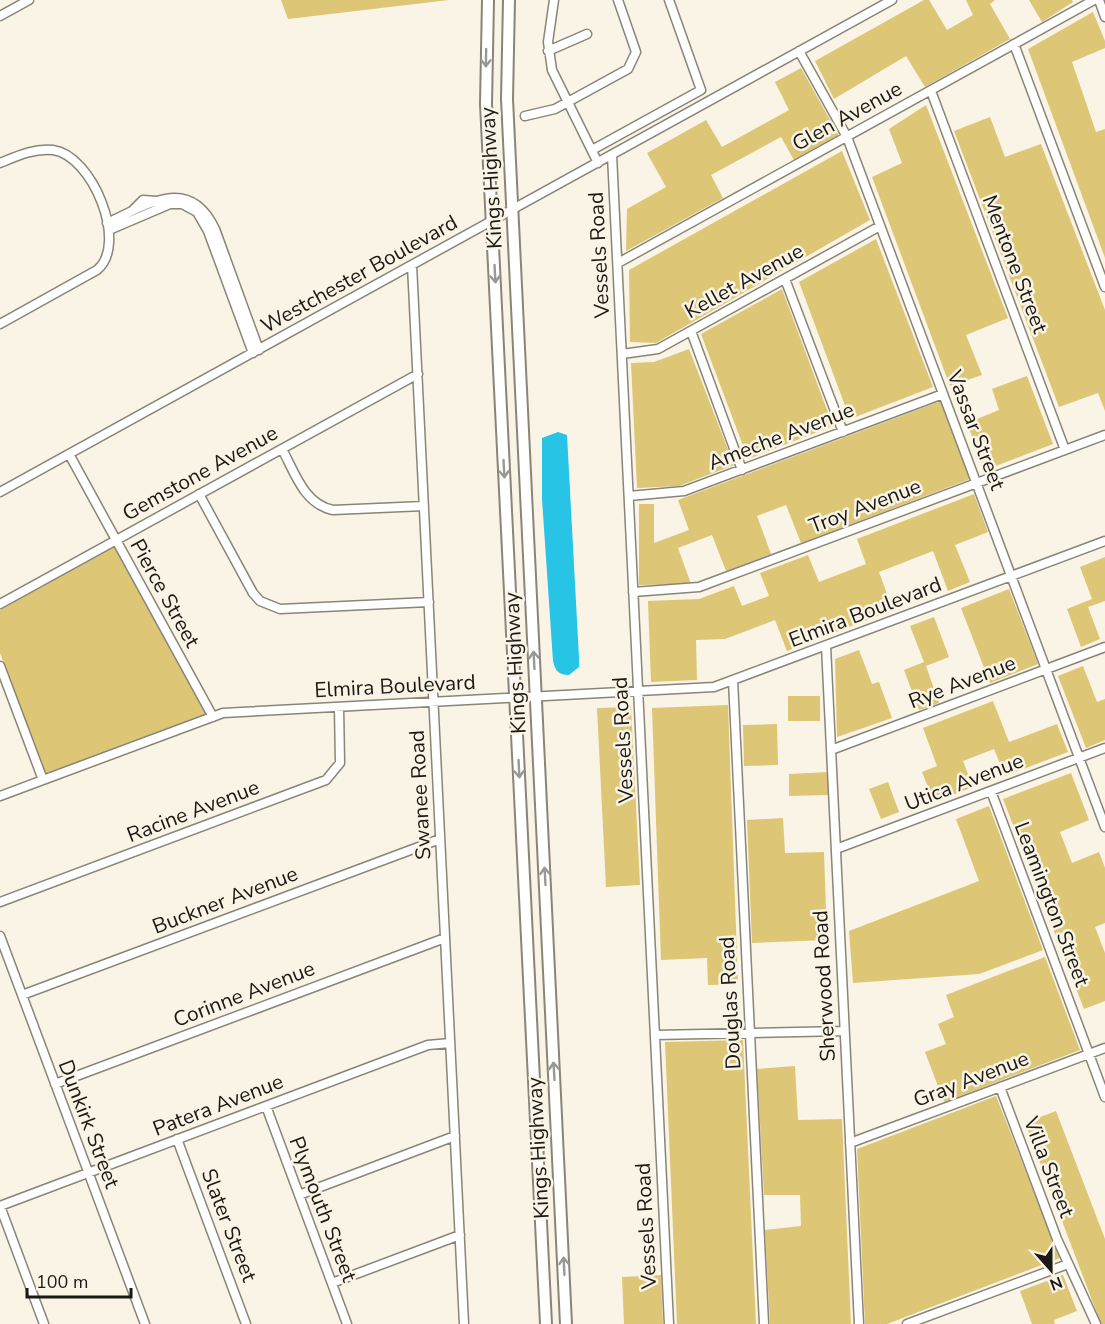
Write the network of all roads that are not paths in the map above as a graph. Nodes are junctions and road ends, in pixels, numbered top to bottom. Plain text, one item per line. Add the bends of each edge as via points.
1 (29, 0) edge
2 (488, 0) edge
3 (509, 0) edge
4 (554, 0) edge
5 (618, 0) edge
6 (669, 0) edge
7 (892, 0) edge
8 (1094, 0) edge
9 (1099, 0) edge
10 (0, 16) edge
11 (1105, 17) edge
12 (587, 34) dead end
13 (1014, 44) junction
14 (548, 51) junction
15 (800, 51) junction
16 (930, 91) junction
17 (567, 102) junction
18 (525, 116) dead end
19 (847, 137) junction
20 (592, 150) junction
21 (612, 155) junction
22 (0, 163) edge
23 (598, 163) junction
24 (189, 203) junction
25 (512, 210) junction
26 (130, 215) junction
27 (492, 221) junction
28 (108, 226) junction
29 (880, 226) junction
30 (618, 263) junction
31 (412, 265) junction
32 (785, 279) junction
33 (1105, 287) edge
34 (0, 324) edge
35 (691, 331) junction
36 (256, 351) junction
37 (622, 354) junction
38 (418, 374) junction
39 (943, 394) junction
40 (843, 432) junction
41 (1105, 435) edge
42 (282, 449) junction
43 (1065, 450) junction
44 (69, 454) junction
45 (742, 470) junction
46 (976, 483) junction
47 (0, 492) edge
48 (199, 494) junction
49 (629, 496) junction
50 (424, 506) junction
51 (116, 540) junction
52 (1105, 541) edge
53 (1011, 576) junction
54 (633, 592) junction
55 (429, 602) junction
56 (0, 604) edge
57 (826, 645) junction
58 (1105, 647) edge
59 (0, 666) edge
60 (1046, 669) junction
61 (732, 680) junction
62 (638, 693) junction
63 (536, 698) junction
64 (515, 699) junction
65 (434, 703) junction
66 (339, 707) junction
67 (213, 717) junction
68 (1105, 748) edge
69 (831, 750) junction
70 (1079, 758) junction
71 (43, 780) junction
72 (991, 791) junction
73 (0, 796) edge
74 (1105, 827) edge
75 (440, 839) junction
76 (836, 849) junction
77 (0, 902) edge
78 (0, 936) edge
79 (445, 938) junction
80 (22, 995) junction
81 (844, 1031) junction
82 (750, 1033) junction
83 (655, 1035) junction
84 (450, 1043) junction
85 (1105, 1048) edge
86 (1089, 1054) junction
87 (55, 1084) junction
88 (1000, 1087) junction
89 (1105, 1097) edge
90 (266, 1106) junction
91 (455, 1136) junction
92 (177, 1139) junction
93 (850, 1143) junction
94 (88, 1172) junction
95 (299, 1195) junction
96 (0, 1206) edge
97 (460, 1236) junction
98 (1068, 1264) junction
99 (332, 1283) junction
100 (44, 1324) edge
101 (145, 1324) edge
102 (246, 1324) edge
103 (347, 1324) edge
104 (464, 1324) edge
105 (546, 1324) edge
106 (566, 1324) edge
107 (669, 1324) edge
108 (764, 1324) edge
109 (858, 1324) edge
110 (907, 1324) edge
111 (1096, 1324) edge

1 - 10 street
2 -> 27 main road, Kings Highway via 485,63
3 - 25 main road, Kings Highway via 506,63
4 - 14 street
5 - 17 street via 634,43 634,61 628,69
6 - 20 street via 700,90
7 - 15 street, Westchester Boulevard
8 - 13 street, Glen Avenue
9 - 11 street
12 - 14 street
13 - 16 street, Glen Avenue
13 - 33 street
14 - 17 street via 555,79
15 - 19 street, Vassar Street
15 - 21 street, Westchester Boulevard
16 - 19 street, Glen Avenue
16 - 43 street, Mentone Street
17 - 18 street
17 - 20 street
19 - 29 street, Vassar Street
19 - 30 street, Glen Avenue
20 - 23 street
21 - 23 street, Westchester Boulevard
21 - 30 street, Vessels Road
22 - 28 street via 40,150 54,150 74,158 91,178
23 - 25 street, Westchester Boulevard
24 - 26 street
24 - 26 street via 170,197 143,200
24 - 36 street via 210,228
25 - 27 street, Westchester Boulevard
63 -> 25 main road, Kings Highway
26 - 28 street
27 - 31 street, Westchester Boulevard
27 -> 64 main road, Kings Highway
28 - 34 street via 111,246 101,267
29 - 32 street, Kellet Avenue
29 - 39 street, Vassar Street
30 - 37 street, Vessels Road
31 - 36 street, Westchester Boulevard
31 - 38 street, Swanee Road
32 - 35 street, Kellet Avenue
32 - 40 street
35 - 37 street, Kellet Avenue via 648,352
35 - 45 street
36 - 44 street, Westchester Boulevard
37 - 49 street, Vessels Road
38 - 42 street, Gemstone Avenue
38 - 50 street, Swanee Road
39 - 40 street, Ameche Avenue
39 - 46 street, Vassar Street
40 - 45 street, Ameche Avenue
41 - 43 street, Troy Avenue
42 - 48 street, Gemstone Avenue
42 - 50 street via 306,494 322,508
43 - 46 street, Troy Avenue
44 - 47 street, Westchester Boulevard
44 - 51 street, Pierce Street
45 - 49 street, Ameche Avenue via 676,493
46 - 53 street, Vassar Street
46 - 54 street, Troy Avenue via 699,587
48 - 51 street, Gemstone Avenue
48 - 55 street via 253,593 269,607
49 - 54 street, Vessels Road
50 - 55 street, Swanee Road
51 - 56 street, Gemstone Avenue
51 - 67 street, Pierce Street
52 - 53 street, Elmira Boulevard
53 - 57 street, Elmira Boulevard
53 - 60 street, Vassar Street
54 - 62 street, Vessels Road
55 - 65 street, Swanee Road
57 - 61 street, Elmira Boulevard
57 - 69 street, Sherwood Road
58 - 60 street, Rye Avenue
59 - 71 street
60 - 69 street, Rye Avenue
60 - 70 street, Vassar Street
61 - 62 street, Elmira Boulevard via 706,689
61 - 82 street, Douglas Road
62 - 63 street, Elmira Boulevard
62 - 83 street, Vessels Road
63 - 64 street, Elmira Boulevard
106 -> 63 main road, Kings Highway
64 - 65 street, Elmira Boulevard
64 -> 105 main road, Kings Highway
65 - 66 street, Elmira Boulevard
65 - 75 street, Swanee Road
66 - 67 street, Elmira Boulevard via 223,713
66 - 77 street, Racine Avenue via 339,763 326,780
67 - 71 street, Elmira Boulevard
68 - 70 street, Utica Avenue
69 - 76 street, Sherwood Road
70 - 72 street, Utica Avenue
70 - 74 street, Vassar Street
71 - 73 street, Elmira Boulevard
72 - 76 street, Utica Avenue
72 - 86 street, Leamington Street
75 - 79 street, Swanee Road
75 - 80 street, Buckner Avenue
76 - 81 street, Sherwood Road
78 - 80 street, Dunkirk Street
79 - 84 street, Swanee Road
79 - 87 street, Corinne Avenue
80 - 87 street, Dunkirk Street
81 - 82 street
81 - 93 street, Sherwood Road
82 - 83 street
82 - 108 street, Douglas Road
83 - 107 street, Vessels Road
84 - 90 street, Patera Avenue via 428,1045
84 - 91 street, Swanee Road
85 - 86 street, Gray Avenue
86 - 88 street, Gray Avenue
86 - 89 street, Leamington Street
87 - 94 street, Dunkirk Street
88 - 93 street, Gray Avenue
88 - 98 street, Villa Street
90 - 92 street, Patera Avenue
90 - 95 street, Plymouth Street
91 - 95 street
91 - 97 street, Swanee Road
92 - 94 street, Patera Avenue
92 - 102 street, Slater Street
93 - 109 street, Sherwood Road
94 - 96 street, Patera Avenue
94 - 101 street, Dunkirk Street
95 - 99 street, Plymouth Street
96 - 100 street
97 - 99 street
97 - 104 street, Swanee Road
98 - 110 street
98 - 111 street, Villa Street
99 - 103 street, Plymouth Street

